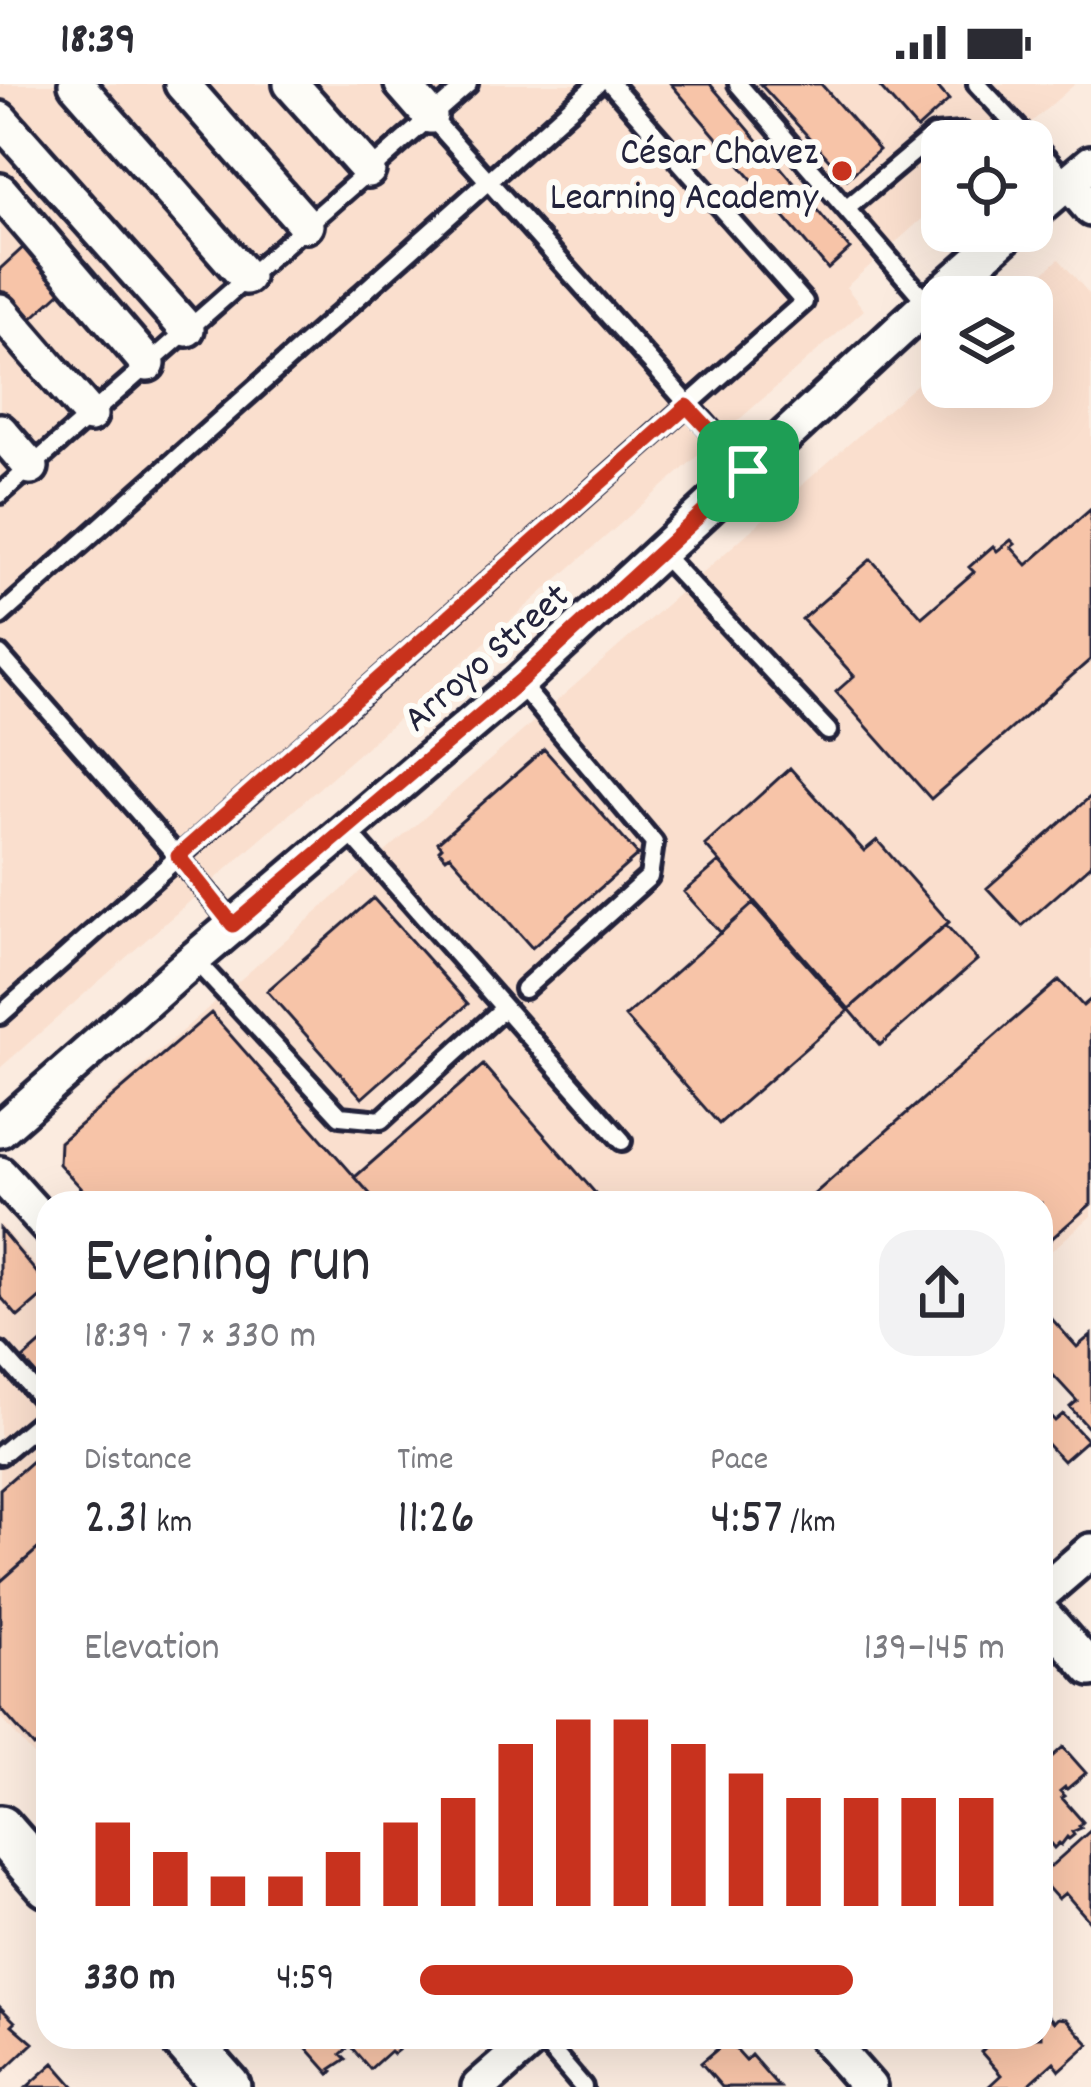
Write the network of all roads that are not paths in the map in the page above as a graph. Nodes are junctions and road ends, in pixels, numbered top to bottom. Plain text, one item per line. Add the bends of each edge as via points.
1 (76, 84) edge
2 (182, 84) edge
3 (292, 84) edge
4 (402, 84) edge
5 (468, 84) edge
6 (597, 84) edge
7 (611, 84) edge
8 (738, 84) edge
9 (977, 84) edge
10 (430, 116) junction
11 (0, 118) edge
12 (1011, 120) edge
13 (921, 146) edge
14 (1053, 156) edge
15 (368, 170) junction
16 (1080, 173) edge
17 (488, 181) junction
18 (0, 191) edge
19 (1053, 195) edge
20 (846, 209) junction
21 (1091, 209) edge
22 (306, 225) junction
23 (987, 252) edge
24 (960, 276) edge
25 (246, 277) junction
26 (921, 296) edge
27 (921, 310) edge
28 (0, 311) edge
29 (187, 329) junction
30 (148, 364) junction
31 (687, 406) junction
32 (90, 415) junction
33 (0, 431) edge
34 (31, 467) junction
35 (748, 471) junction
36 (0, 494) edge
37 (661, 553) junction
38 (0, 616) edge
39 (0, 656) edge
40 (519, 682) junction
41 (828, 731) dead end
42 (347, 830) junction
43 (178, 856) junction
44 (233, 925) junction
45 (194, 959) junction
46 (524, 989) dead end
47 (503, 1009) junction
48 (0, 1015) edge
49 (0, 1130) edge
50 (622, 1141) dead end
51 (0, 1174) edge
52 (36, 1214) edge
53 (0, 1352) edge
54 (36, 1396) edge
55 (36, 1422) edge
56 (0, 1455) edge
57 (1091, 1551) edge
58 (1053, 1584) edge
59 (1053, 1626) edge
60 (1091, 1669) edge
61 (0, 1829) edge
62 (36, 1870) edge
63 (194, 2049) edge
64 (524, 2049) edge
65 (549, 2049) edge
66 (836, 2049) edge
67 (227, 2087) edge
68 (479, 2087) edge
69 (584, 2087) edge
70 (869, 2087) edge

1 - 25 street
2 - 22 street
3 - 15 street
4 - 10 street
5 - 10 lane
6 - 17 lane
7 - 31 lane via 804,302
8 - 20 lane
9 - 12 lane
10 - 15 lane
10 - 17 lane
11 - 29 street
13 - 20 lane
14 - 16 lane
15 - 22 lane
16 - 19 street
16 - 21 street
17 - 31 lane
17 - 38 lane
18 - 30 street
20 - 26 lane
22 - 25 lane
23 - 24 street, Arroyo Street
25 - 29 lane
27 - 35 street, Arroyo Street
28 - 32 street
29 - 30 lane
30 - 32 lane
31 - 35 lane
31 - 43 lane
32 - 34 lane
33 - 34 street
34 - 36 lane
35 - 37 street, Arroyo Street
37 - 40 street, Arroyo Street
37 - 41 lane
39 - 43 lane
40 - 42 street, Arroyo Street
40 - 46 lane via 654,843 649,877
42 - 44 street, Arroyo Street
42 - 47 lane
43 - 44 lane
43 - 48 lane
44 - 45 street, Arroyo Street
45 - 47 lane via 340,1116 381,1120
45 - 49 street, Arroyo Street
47 - 50 lane
51 - 52 street
53 - 54 lane
55 - 56 lane
57 - 58 street
59 - 60 street
61 - 62 main road
63 - 67 main road
64 - 68 street
65 - 69 lane
66 - 70 street

